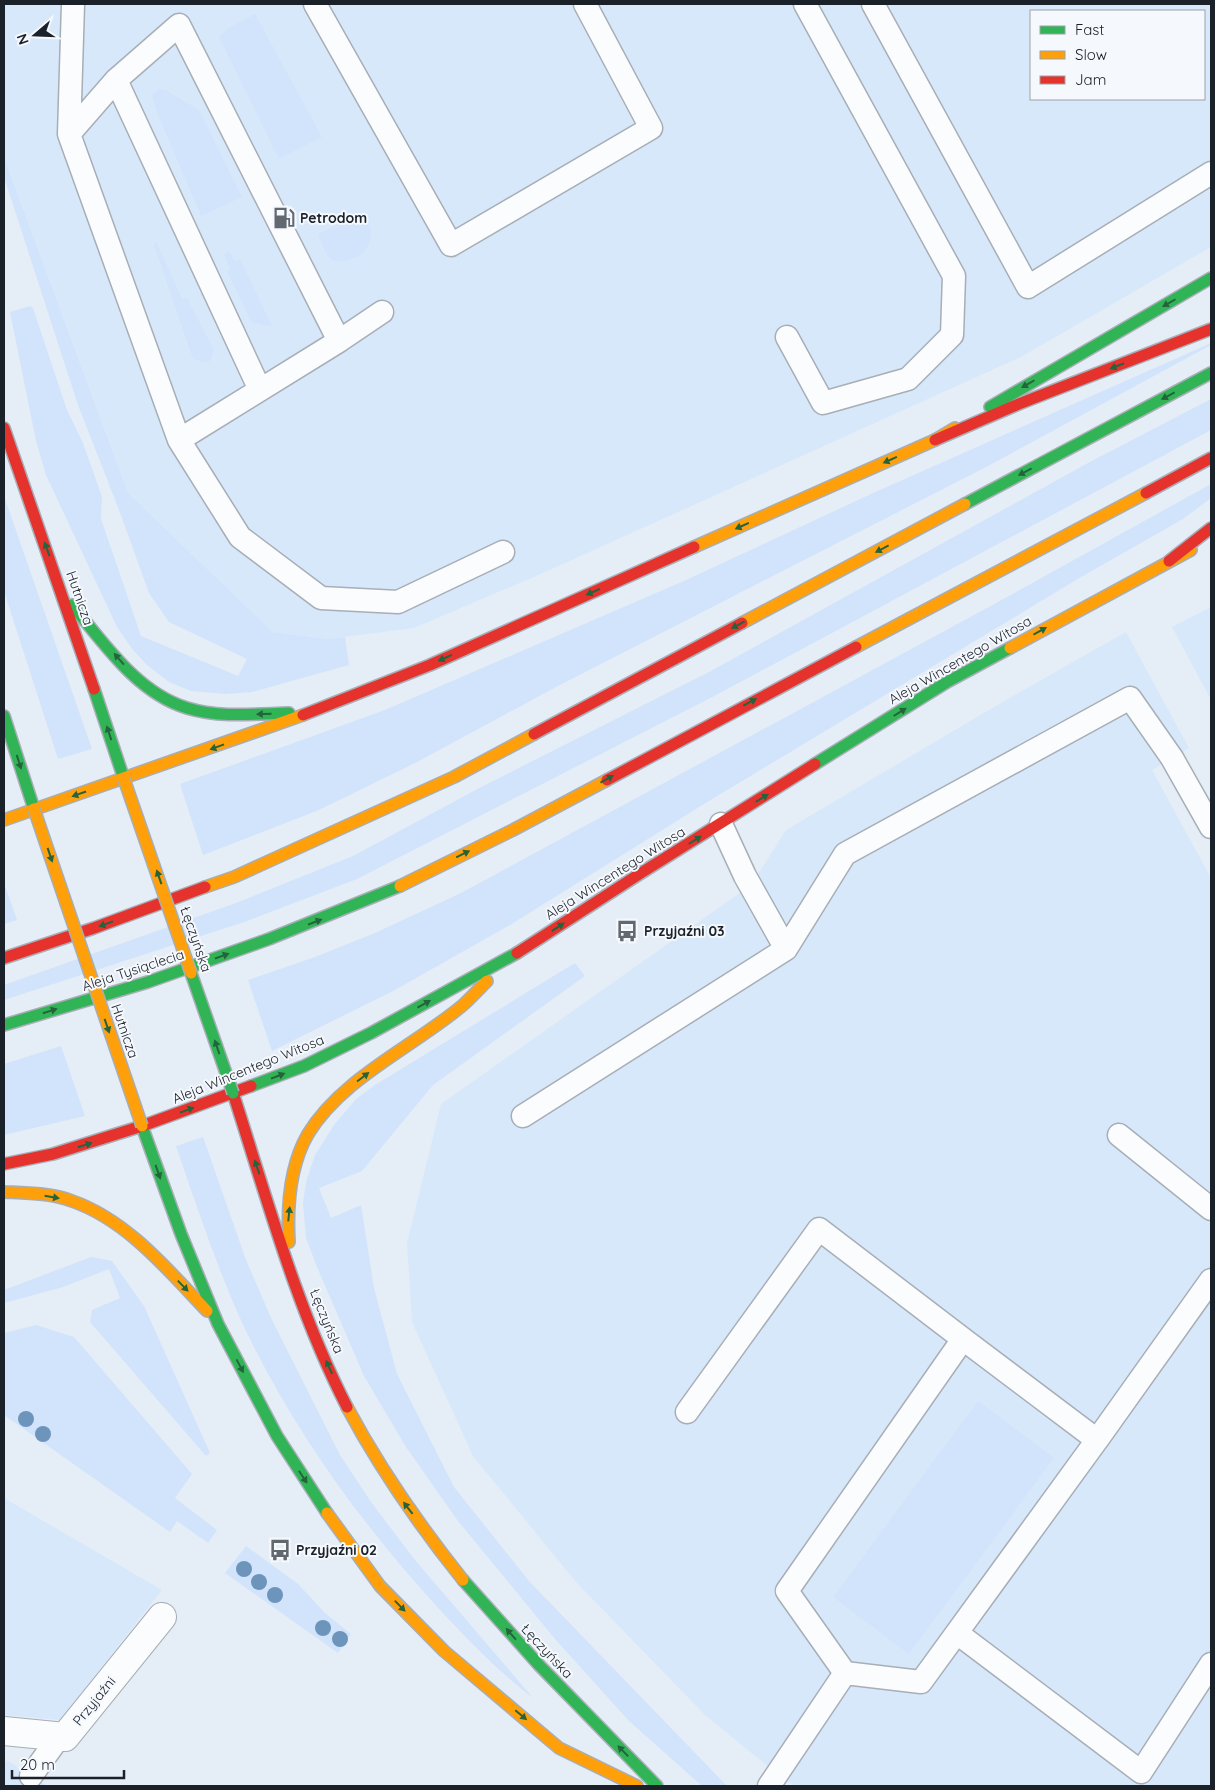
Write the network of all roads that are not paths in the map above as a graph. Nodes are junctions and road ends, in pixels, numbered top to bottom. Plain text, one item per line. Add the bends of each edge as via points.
1 (73, 4) edge
2 (315, 4) edge
3 (585, 4) edge
4 (805, 4) edge
5 (873, 4) edge
6 (116, 80) junction
7 (69, 134) junction
8 (1211, 174) edge
9 (1211, 278) edge
10 (382, 312) dead end
11 (1211, 329) edge
12 (787, 337) dead end
13 (339, 341) junction
14 (1211, 373) edge
15 (260, 390) junction
16 (4, 428) edge
17 (179, 440) junction
18 (935, 440) junction
19 (1211, 458) edge
20 (1211, 528) edge
21 (1211, 540) edge
22 (503, 552) dead end
23 (1169, 560) junction
24 (63, 595) junction
25 (312, 713) junction
26 (4, 716) edge
27 (124, 779) junction
28 (34, 809) junction
29 (4, 820) edge
30 (721, 824) junction
31 (1211, 827) edge
32 (786, 949) junction
33 (517, 953) junction
34 (4, 958) edge
35 (4, 1025) edge
36 (233, 1093) junction
37 (523, 1116) dead end
38 (142, 1126) junction
39 (1119, 1135) dead end
40 (4, 1164) edge
41 (4, 1192) edge
42 (1211, 1209) edge
43 (289, 1263) junction
44 (1211, 1280) edge
45 (218, 1322) junction
46 (963, 1339) junction
47 (687, 1412) dead end
48 (1097, 1440) junction
49 (162, 1617) dead end
50 (957, 1633) junction
51 (1211, 1664) edge
52 (845, 1673) junction
53 (4, 1731) edge
54 (59, 1737) junction
55 (31, 1776) dead end
56 (637, 1786) edge
57 (658, 1786) edge
58 (769, 1786) edge

1 - 7 lane
2 - 3 lane via 451,245 651,128
4 - 12 lane via 954,276 952,335 908,379 823,403
5 - 8 lane via 1028,287
6 - 7 lane
6 - 13 lane via 179,24
6 - 15 lane
7 - 17 lane
9 -> 18 street
10 - 13 lane
11 -> 18 street
13 - 15 lane
14 -> 34 street via 454,776 234,877
15 - 17 lane
24 -> 16 street, Hutnicza
17 - 22 lane via 240,537 321,598 398,602
18 -> 25 street via 430,665
35 -> 19 street, Aleja Tysiąclecia via 148,982 270,939 391,890 512,830
20 - 23 street
21 - 23 street, Aleja Wincentego Witosa
30 -> 23 street, Aleja Wincentego Witosa via 946,682
25 -> 24 street via 216,713 186,708 162,699 138,680
27 -> 24 street, Hutnicza
25 -> 27 street
26 -> 28 street, Hutnicza
27 -> 28 street
36 -> 27 street, Łęczyńska, bridge
28 - 29 street
28 -> 38 street, Hutnicza, bridge
30 - 32 lane via 745,876
33 -> 30 street, Aleja Wincentego Witosa
31 - 32 lane via 1172,758 1130,698 844,854
32 - 37 lane
36 -> 33 street, Aleja Wincentego Witosa via 304,1066 371,1033
43 -> 33 street via 288,1220 295,1166 308,1135 325,1112 353,1085 463,1005
38 -> 36 street, Aleja Wincentego Witosa
43 -> 36 street, Łęczyńska
40 -> 38 street, Aleja Wincentego Witosa via 53,1154
38 -> 45 street, Hutnicza via 181,1234
39 - 42 lane
41 -> 45 street via 71,1200 103,1214 148,1250
57 -> 43 street, Łęczyńska via 528,1653 464,1580 403,1502 366,1441 330,1369 307,1317
44 - 48 lane
45 -> 56 street via 277,1436 380,1586 444,1651 559,1748
46 - 47 lane via 819,1229
46 - 48 lane
46 - 52 lane via 787,1591
48 - 50 lane
49 - 54 street, Przyjaźni via 65,1737
50 - 51 lane via 1141,1772
50 - 52 lane via 921,1682
52 - 58 lane
53 - 54 street, Przyjaźni
54 - 55 lane

